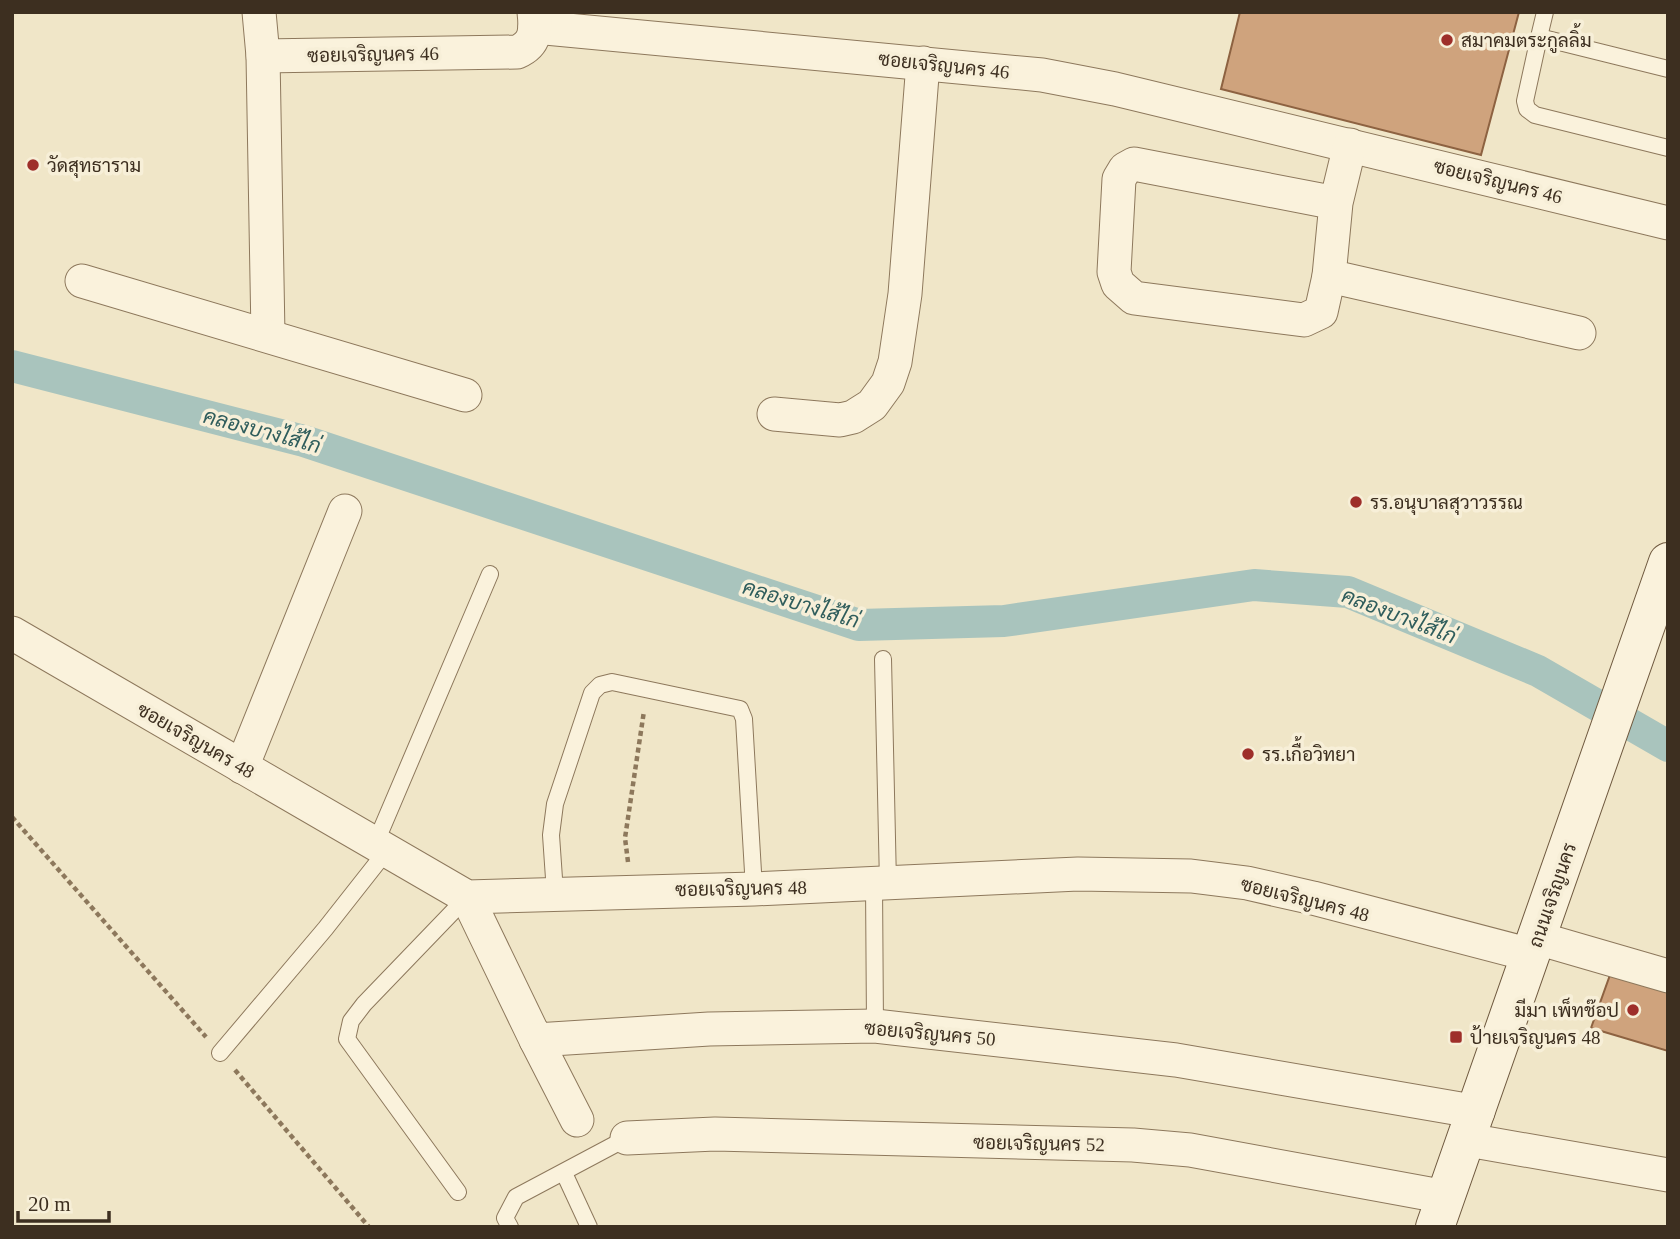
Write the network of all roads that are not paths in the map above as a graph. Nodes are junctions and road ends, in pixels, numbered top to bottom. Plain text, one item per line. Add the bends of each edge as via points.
1 (259, 12) edge
2 (1545, 12) edge
3 (535, 19) edge
4 (1539, 37) junction
5 (264, 56) junction
6 (923, 63) junction
7 (1668, 69) edge
8 (1350, 145) junction
9 (1668, 148) edge
10 (1335, 203) junction
11 (1668, 223) edge
12 (1329, 276) junction
13 (82, 281) dead end
14 (1579, 332) dead end
15 (268, 335) junction
16 (465, 396) dead end
17 (774, 414) dead end
18 (345, 511) dead end
19 (1668, 562) edge
20 (490, 574) dead end
21 (12, 633) edge
22 (883, 659) dead end
23 (243, 767) junction
24 (382, 845) junction
25 (881, 883) junction
26 (754, 889) junction
27 (555, 892) junction
28 (467, 897) junction
29 (1534, 947) junction
30 (1668, 975) edge
31 (875, 1026) junction
32 (536, 1040) junction
33 (220, 1053) road end
34 (577, 1120) dead end
35 (1473, 1126) junction
36 (627, 1138) joint
37 (564, 1173) junction
38 (1668, 1175) edge
39 (458, 1192) dead end
40 (1441, 1212) edge
41 (510, 1227) edge
42 (589, 1227) edge

1 - 5 street
2 - 4 lane
3 - 5 street, ซอยเจริญนคร 46 via 531,42 517,52
3 - 6 street, ซอยเจริญนคร 46
4 - 7 lane
4 - 9 lane via 1525,101 1535,115
5 - 15 street
6 - 8 street, ซอยเจริญนคร 46 via 1079,82
6 - 17 street via 905,294 888,383 872,405 853,417
8 - 10 street
8 - 11 street, ซอยเจริญนคร 46
10 - 12 street
10 - 12 street via 1134,164 1119,178 1114,272 1118,284 1134,298 1304,320 1321,312
12 - 14 street
13 - 15 street
15 - 16 street
18 - 23 street
19 - 29 main road, ถนนเจริญนคร
20 - 24 lane
21 - 23 street, ซอยเจริญนคร 48
22 - 25 lane
23 - 24 street, ซอยเจริญนคร 48
24 - 28 street, ซอยเจริญนคร 48
24 - 33 lane
25 - 26 street, ซอยเจริญนคร 48
25 - 29 street, ซอยเจริญนคร 48 via 1078,874 1191,876 1247,883
25 - 31 lane
26 - 27 street, ซอยเจริญนคร 48
26 - 27 lane via 740,709 612,682 592,692 555,804 551,835
27 - 28 street, ซอยเจริญนคร 48
28 - 32 street
28 - 39 lane via 364,1004 351,1021 348,1039
29 - 30 street, ซอยเจริญนคร 48
29 - 35 main road, ถนนเจริญนคร
31 - 32 street, ซอยเจริญนคร 50 via 709,1028
31 - 35 street, ซอยเจริญนคร 50 via 1125,1052
32 - 34 street
35 - 38 street, ซอยเจริญนคร 50
35 - 40 main road, ถนนเจริญนคร
36 - 37 lane
36 - 40 street, ซอยเจริญนคร 52 via 715,1134 1190,1150
37 - 41 lane via 516,1197 505,1218
37 - 42 lane

